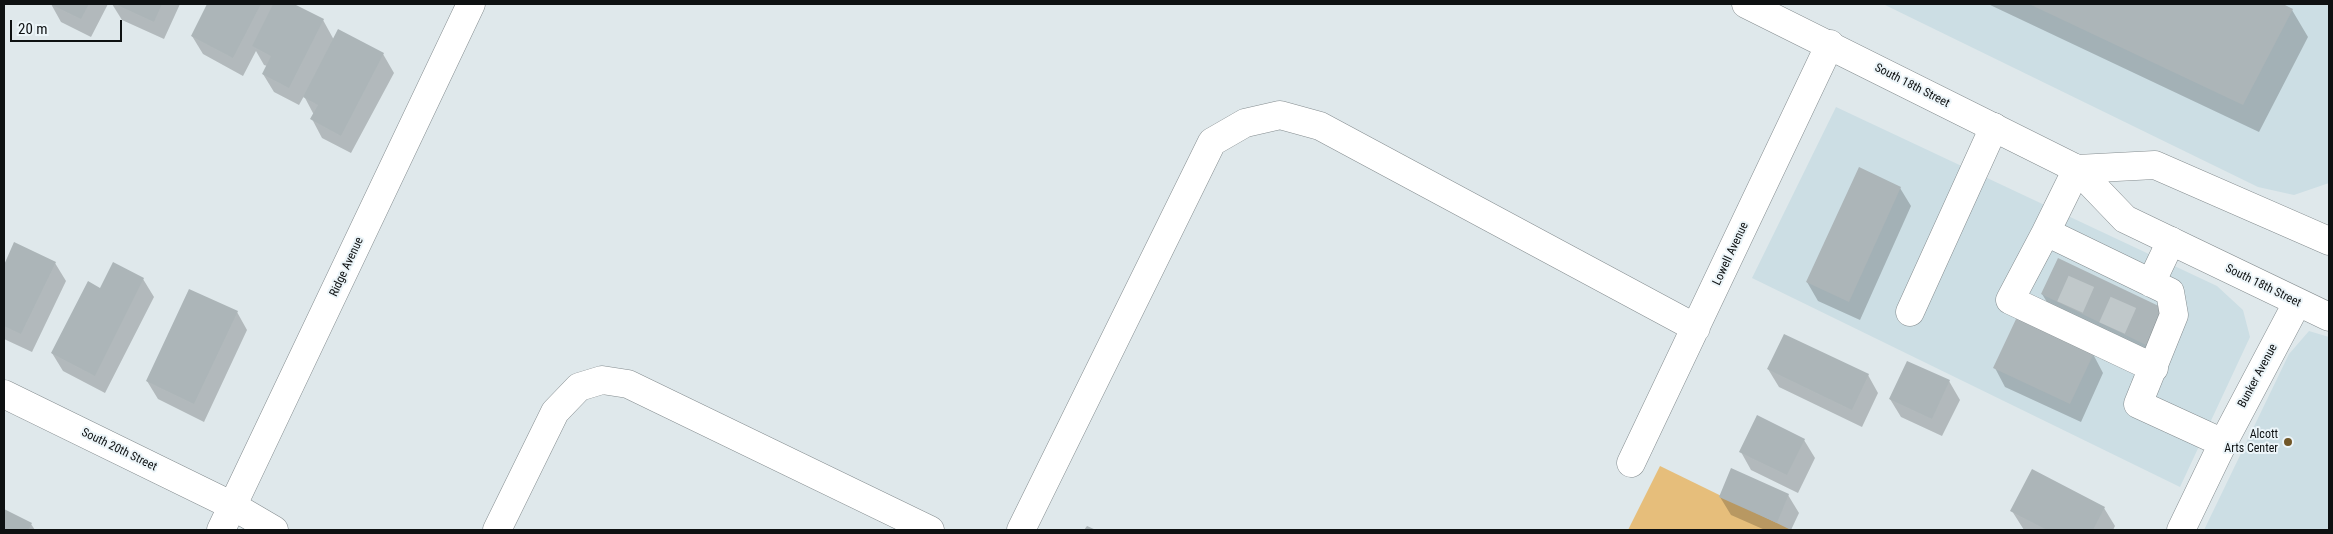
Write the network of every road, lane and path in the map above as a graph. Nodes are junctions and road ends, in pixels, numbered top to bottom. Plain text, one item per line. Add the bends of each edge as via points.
1 (471, 4) edge
2 (1746, 4) edge
3 (1830, 44) junction
4 (1994, 127) junction
5 (2077, 169) junction
6 (2046, 232) junction
7 (2171, 241) junction
8 (2329, 241) edge
9 (2138, 283) junction
10 (2297, 303) junction
11 (1910, 312) dead end
12 (2329, 317) edge
13 (1696, 328) junction
14 (2154, 368) junction
15 (4, 394) edge
16 (2222, 443) junction
17 (1631, 464) dead end
18 (233, 506) junction
19 (221, 530) edge
20 (274, 530) edge
21 (496, 530) edge
22 (930, 530) edge
23 (1021, 530) edge
24 (2181, 530) edge

1 - 18 street, Ridge Avenue
2 - 3 street, South 18th Street
3 - 4 street, South 18th Street
3 - 13 street, Lowell Avenue
4 - 5 street, South 18th Street
4 - 11 street
5 - 6 street
5 - 7 street, South 18th Street via 2125,218
5 - 8 street, South 18th Street via 2155,165
6 - 9 street via 2090,263
6 - 14 street via 2010,300 2066,316 2107,336
7 - 9 street
7 - 10 street, South 18th Street
9 - 14 street via 2170,292 2174,315
10 - 12 street, South 18th Street
10 - 16 street, Bunker Avenue
13 - 17 street, Lowell Avenue
13 - 23 street via 1320,126 1280,115 1245,123 1212,142
14 - 16 street via 2138,404
15 - 18 street, South 20th Street
16 - 24 street, Bunker Avenue
18 - 19 street, Ridge Avenue
18 - 20 street, South 20th Street
21 - 22 street via 555,412 579,387 602,380 628,384

